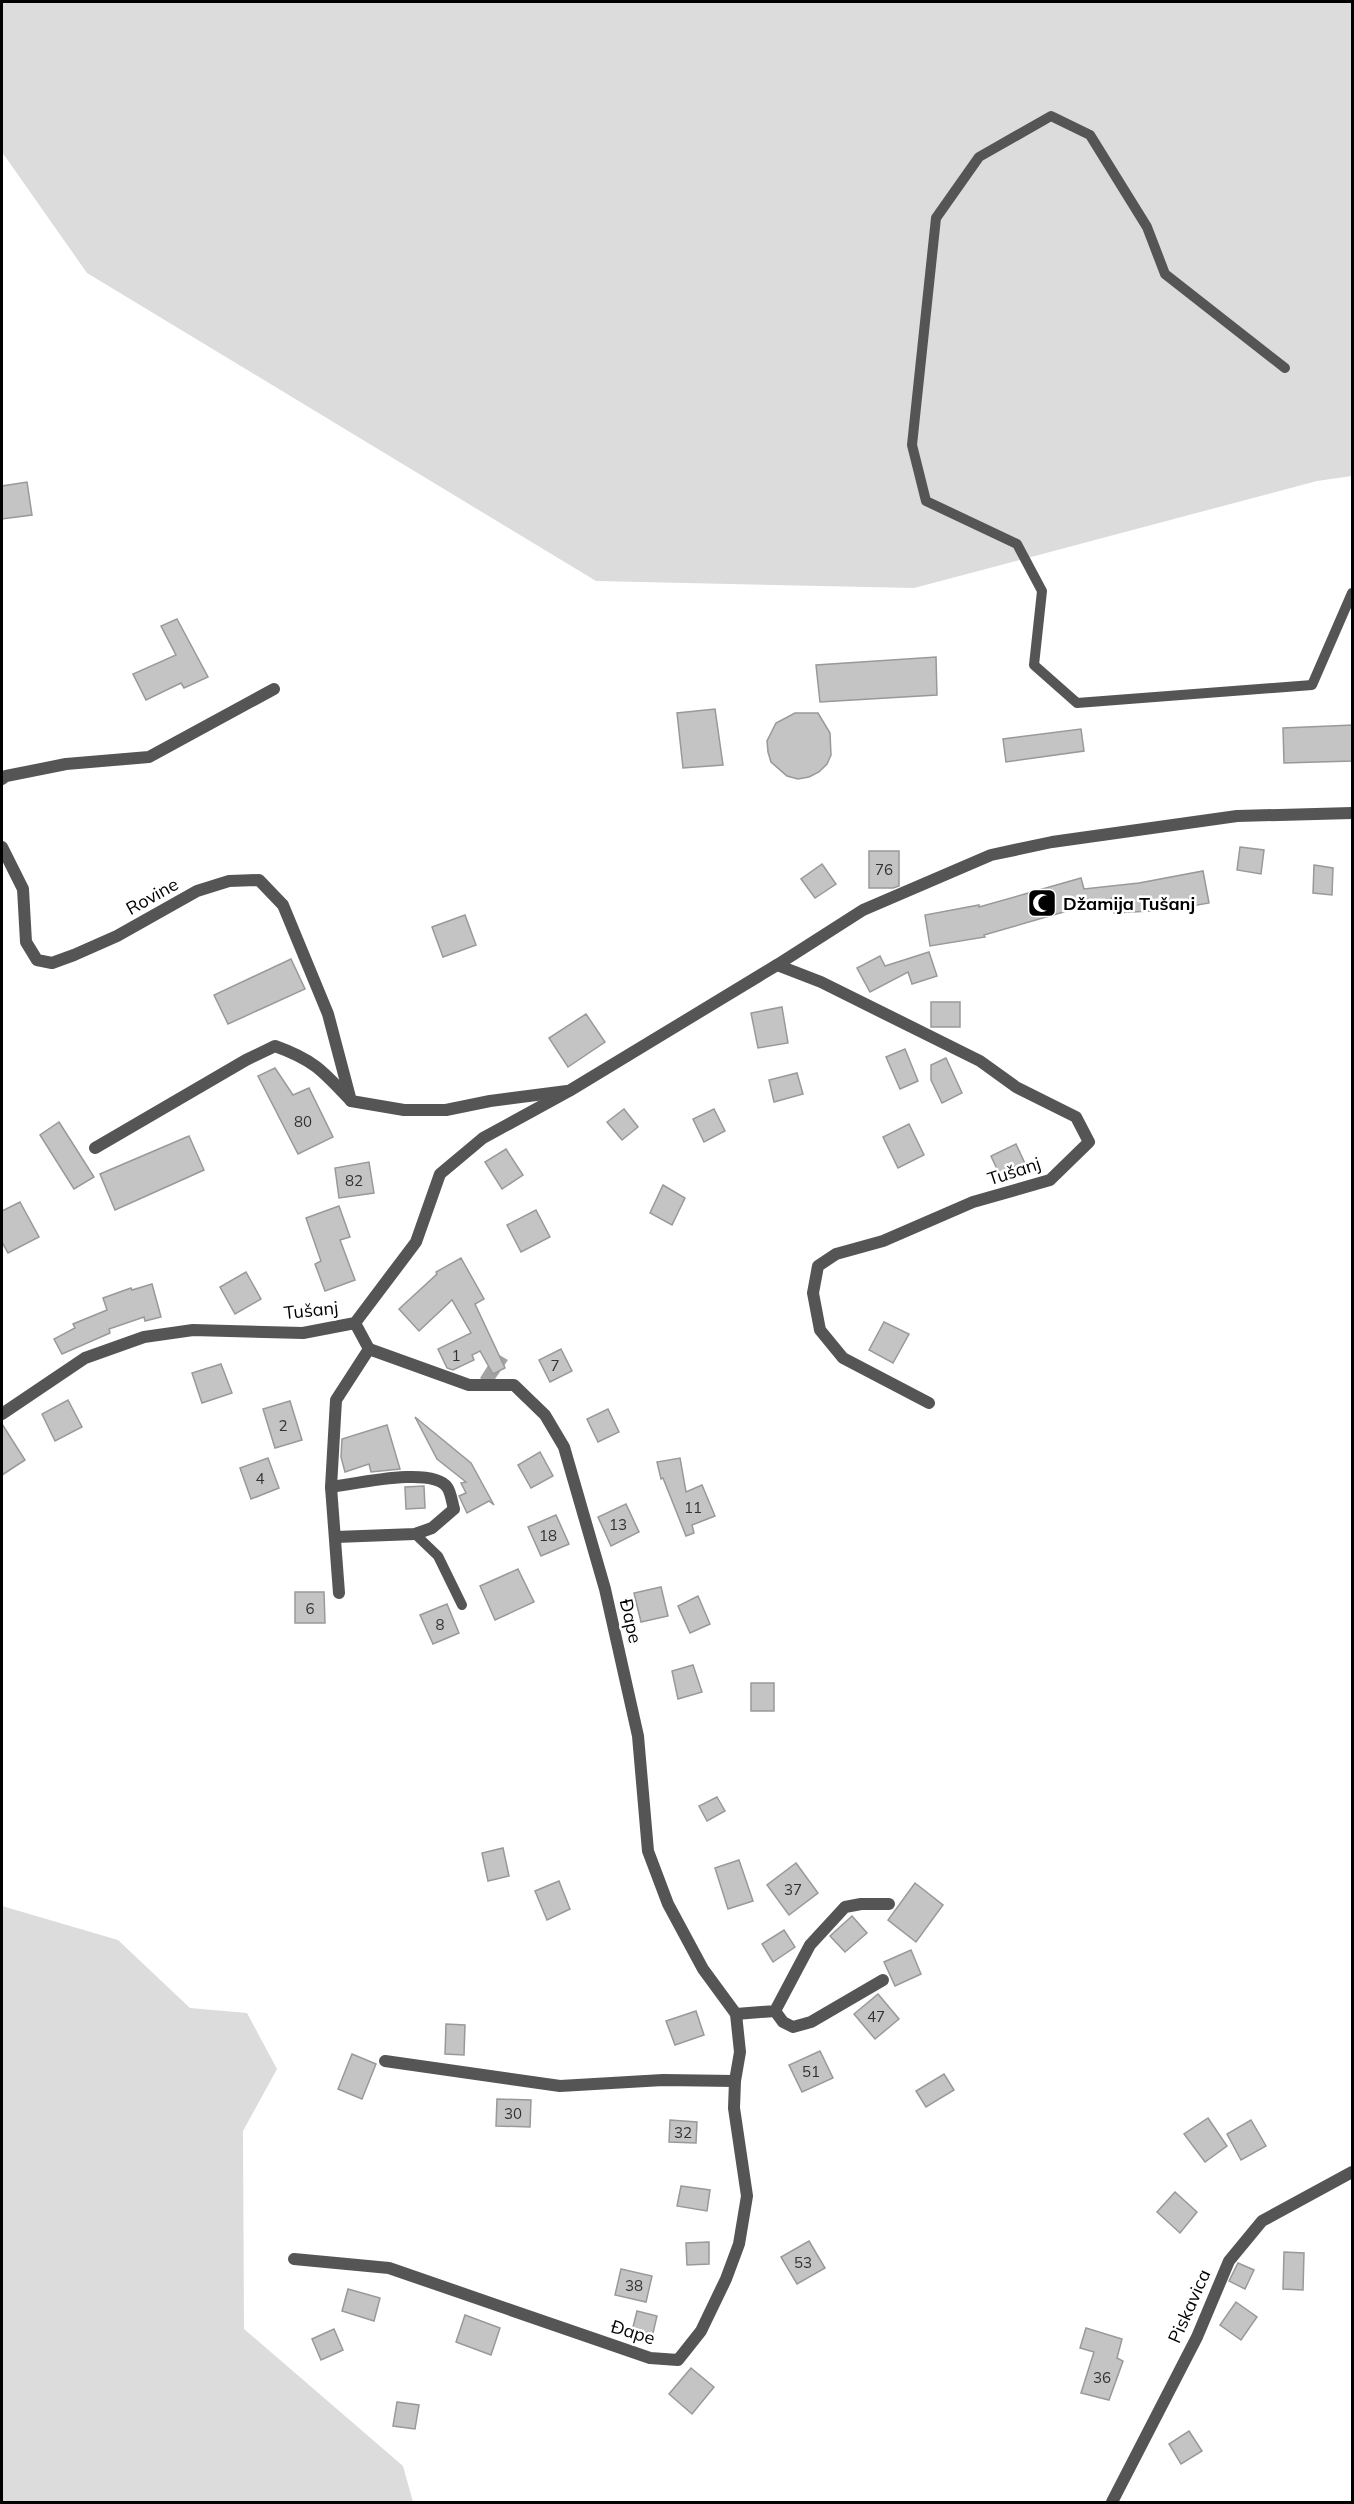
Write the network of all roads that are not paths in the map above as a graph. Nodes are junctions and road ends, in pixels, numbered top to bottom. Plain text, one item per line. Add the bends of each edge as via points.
1 (1285, 368) dead end
2 (1353, 593) edge
3 (274, 689) dead end
4 (2, 779) edge
5 (1353, 813) edge
6 (2, 847) edge
7 (777, 965) junction
8 (569, 1091) junction
9 (351, 1101) junction
10 (96, 1148) dead end
11 (356, 1323) junction
12 (369, 1349) junction
13 (929, 1403) dead end
14 (2, 1414) edge
15 (332, 1487) junction
16 (415, 1534) junction
17 (336, 1537) junction
18 (339, 1593) dead end
19 (462, 1605) dead end
20 (888, 1904) dead end
21 (883, 1980) dead end
22 (775, 2011) junction
23 (736, 2014) junction
24 (385, 2061) dead end
25 (735, 2081) junction
26 (1353, 2172) edge
27 (294, 2259) dead end
28 (1112, 2502) edge

1 - 2 lane via 1165,274 1148,227 1090,135 1051,116 979,157 936,218 912,445 926,501 1017,544 1042,591 1034,664 1077,703 1312,685
3 - 4 street via 148,757 66,764
5 - 7 street, Tušanj via 1237,816 1052,842 992,855 863,910
6 - 9 street, Rovine via 23,889 26,942 37,960 52,963 117,936 197,891 229,881 259,880 283,905 328,1014
7 - 8 street, Tušanj
7 - 13 street, Tušanj via 821,982 980,1061 1016,1087 1076,1117 1089,1142 1050,1180 973,1203 883,1241 836,1254 818,1266 813,1293 820,1330 843,1358
8 - 9 street, Tušanj via 446,1110 404,1110
8 - 11 street, Tušanj via 483,1138 440,1174 416,1242
9 - 10 street via 318,1066 275,1046
11 - 12 street
11 - 14 street, Tušanj via 303,1333 192,1330 144,1337 85,1358
12 - 15 street via 336,1400
12 - 23 street, Đape via 469,1385 513,1385 545,1414 564,1447 605,1589 638,1736 648,1851 668,1904 703,1969
15 - 16 street via 434,1477 447,1487 454,1509 432,1528
15 - 17 street
16 - 17 street
16 - 19 lane via 438,1556
17 - 18 street
20 - 22 street via 845,1907 810,1945
21 - 22 street via 811,2022 793,2027
22 - 23 street
23 - 25 street, Đape via 740,2052
24 - 25 street via 560,2086 663,2080
25 - 27 street, Đape via 734,2108 747,2196 739,2244 701,2331 678,2360 650,2358 389,2268
26 - 28 street, Piskavica via 1262,2222 1229,2261 1197,2337

